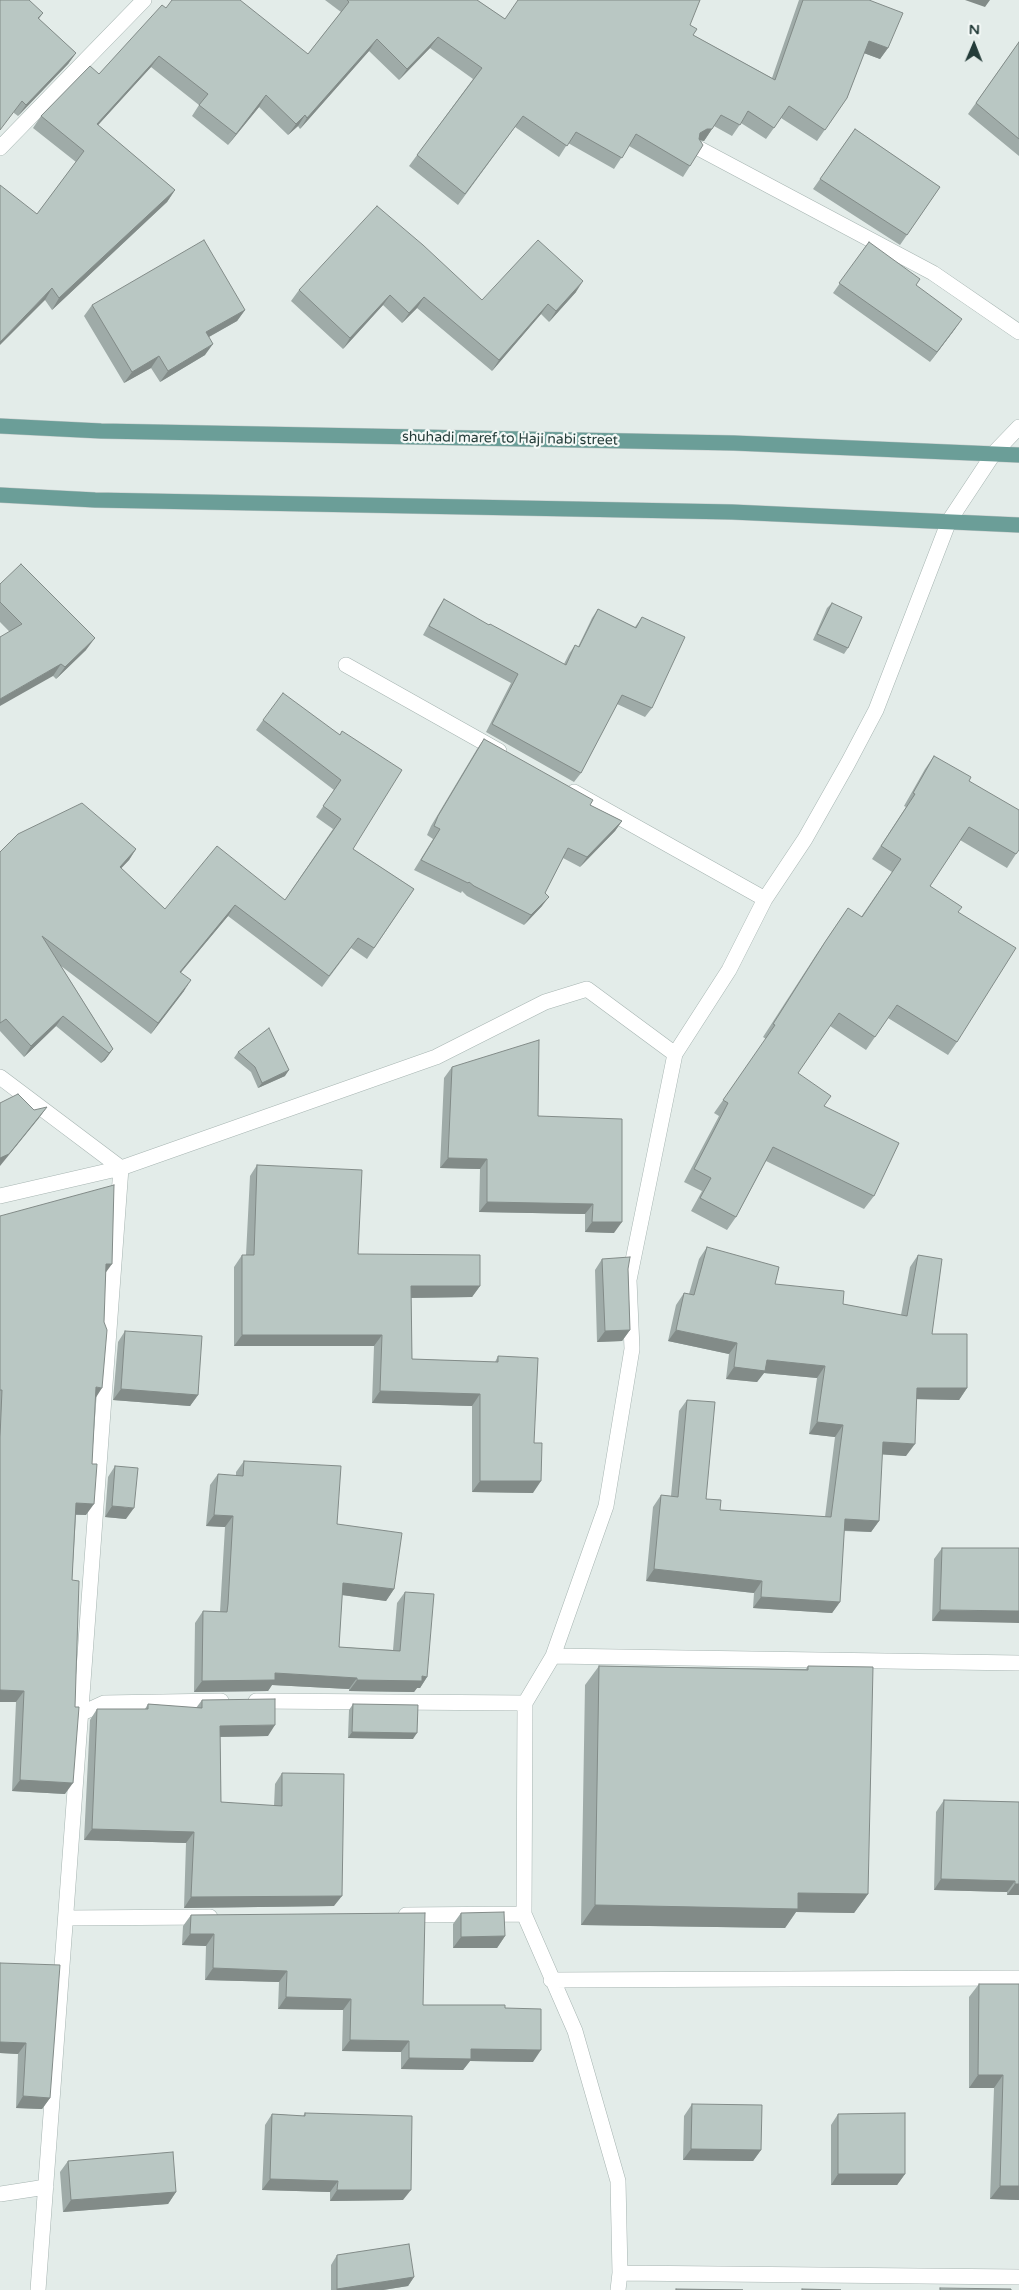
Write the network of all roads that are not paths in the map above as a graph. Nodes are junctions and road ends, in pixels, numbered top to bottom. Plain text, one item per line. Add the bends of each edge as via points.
1 (144, 0) edge
2 (0, 148) edge
3 (700, 149) edge
4 (1019, 332) edge
5 (0, 426) edge
6 (1019, 427) edge
7 (994, 453) junction
8 (1019, 455) edge
9 (0, 495) edge
10 (949, 521) junction
11 (1019, 525) edge
12 (346, 665) dead end
13 (508, 756) edge
14 (560, 784) edge
15 (765, 899) junction
16 (675, 1054) junction
17 (0, 1077) edge
18 (121, 1168) junction
19 (0, 1196) edge
20 (553, 1656) junction
21 (1019, 1663) edge
22 (525, 1703) junction
23 (80, 1714) junction
24 (524, 1914) junction
25 (395, 1915) edge
26 (225, 1916) edge
27 (66, 1918) junction
28 (1019, 1978) edge
29 (551, 1980) junction
30 (46, 2187) junction
31 (0, 2194) edge
32 (620, 2273) junction
33 (1019, 2277) edge
34 (38, 2290) edge
35 (618, 2290) edge

1 - 2 street
3 - 4 street via 933,273
5 - 7 main road, shuhadi maref to Haji nabi street via 734,443
6 - 7 street
7 - 8 main road, shuhadi maref to Haji nabi street
7 - 10 street
9 - 10 main road via 104,500 732,512
10 - 11 main road
10 - 15 street via 876,710 804,839
12 - 13 street
14 - 15 street
15 - 16 street via 729,970
16 - 18 street via 587,989 545,1002 436,1057
16 - 20 street via 629,1280 632,1349 606,1506
17 - 18 street
18 - 19 street
18 - 23 street
20 - 21 street
20 - 22 street
22 - 23 street via 289,1700 104,1703
22 - 24 street
23 - 27 street
24 - 25 street
24 - 29 street
26 - 27 street
27 - 30 street
28 - 29 street
29 - 32 street via 575,2031 618,2181
30 - 31 street
30 - 34 street
32 - 33 street
32 - 35 street

